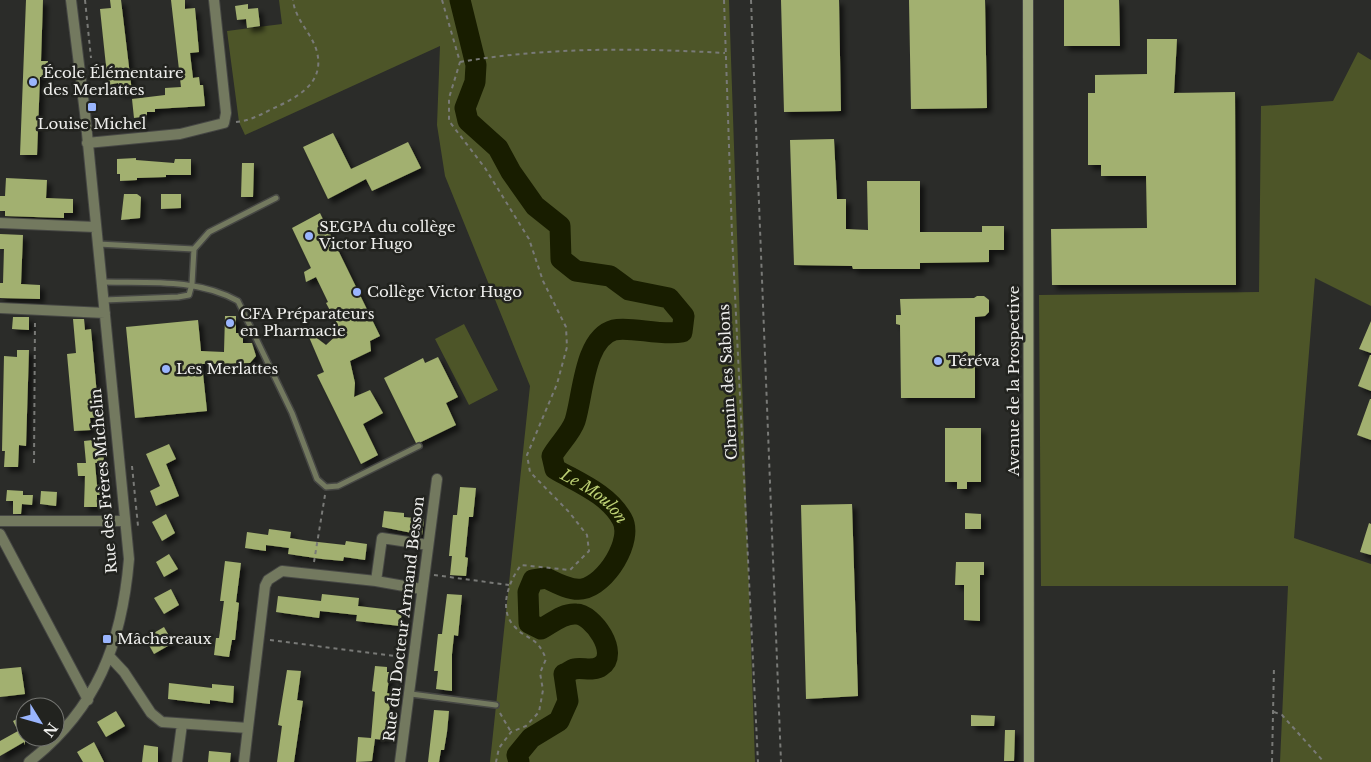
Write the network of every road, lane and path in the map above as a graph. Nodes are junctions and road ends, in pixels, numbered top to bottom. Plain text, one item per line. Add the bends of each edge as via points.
1 (72, 0) edge
2 (214, 0) edge
3 (293, 0) edge
4 (442, 0) edge
5 (724, 0) edge
6 (751, 0) edge
7 (1028, 0) edge
8 (726, 54) junction
9 (460, 62) junction
10 (224, 123) junction
11 (87, 143) junction
12 (276, 198) dead end
13 (0, 223) edge
14 (95, 226) junction
15 (98, 244) junction
16 (194, 249) junction
17 (102, 282) junction
18 (192, 284) junction
19 (103, 300) junction
20 (0, 308) edge
21 (36, 310) junction
22 (105, 313) junction
23 (419, 446) dead end
24 (34, 463) dead end
25 (437, 479) dead end
26 (326, 486) junction
27 (0, 521) edge
28 (125, 521) junction
29 (0, 534) edge
30 (428, 544) junction
31 (424, 573) junction
32 (312, 574) junction
33 (376, 581) junction
34 (509, 585) junction
35 (421, 589) junction
36 (259, 639) junction
37 (109, 656) junction
38 (414, 658) junction
39 (1274, 666) dead end
40 (410, 694) junction
41 (88, 700) junction
42 (496, 705) joint
43 (1274, 712) junction
44 (182, 724) junction
45 (248, 728) junction
46 (511, 732) junction
47 (29, 762) edge
48 (177, 762) edge
49 (244, 762) edge
50 (400, 762) edge
51 (496, 762) edge
52 (758, 762) edge
53 (781, 762) edge
54 (1029, 762) edge
55 (1272, 762) edge
56 (1324, 762) edge

1 - 11 street, Rue des Frères Michelin
2 - 10 street via 226,112
3 - 10 path via 297,16 317,52 318,70 314,80 287,102 254,118
4 - 9 path
5 - 8 path, Chemin des Sablons
6 - 53 path
7 - 54 main road, Avenue de la Prospective
8 - 9 path via 646,48 504,54
8 - 52 path, Chemin des Sablons
9 - 34 path via 449,98 449,121 485,168 529,239 543,281 566,327 566,346 557,384 527,455 530,472 588,535 589,551 570,570 521,565
10 - 11 street via 180,134
11 - 14 street, Rue des Frères Michelin
12 - 16 lane via 209,232
13 - 14 street
14 - 15 street, Rue des Frères Michelin
15 - 16 lane
15 - 17 street, Rue des Frères Michelin
16 - 18 lane
17 - 18 lane
17 - 19 street, Rue des Frères Michelin
18 - 19 lane via 191,292 185,296
18 - 26 lane via 238,301 292,413 317,479
19 - 22 street, Rue des Frères Michelin
20 - 21 street
21 - 22 street
21 - 24 path
22 - 28 street, Rue des Frères Michelin
23 - 26 lane via 338,486
25 - 30 street, Rue du Docteur Armand Besson
26 - 32 path
27 - 28 street
28 - 37 street, Rue des Frères Michelin via 129,559 126,598
29 - 41 street
30 - 31 street, Rue du Docteur Armand Besson
30 - 33 street via 382,538
31 - 34 path
31 - 35 street, Rue du Docteur Armand Besson
32 - 33 street
32 - 36 street via 282,571 268,580
33 - 35 street
34 - 46 path via 507,612 513,626 540,645 546,659 540,673 543,690 540,712 526,726
35 - 38 street, Rue du Docteur Armand Besson
36 - 38 path
36 - 45 street
37 - 41 street, Rue des Frères Michelin
37 - 44 street via 156,718 167,724
38 - 40 street, Rue du Docteur Armand Besson
39 - 43 path
40 - 42 lane
40 - 50 street, Rue du Docteur Armand Besson
41 - 47 street, Rue des Frères Michelin via 51,744
42 - 46 path
43 - 55 path
43 - 56 path via 1282,715
44 - 45 street
44 - 48 street
45 - 49 street
46 - 51 path via 500,748

